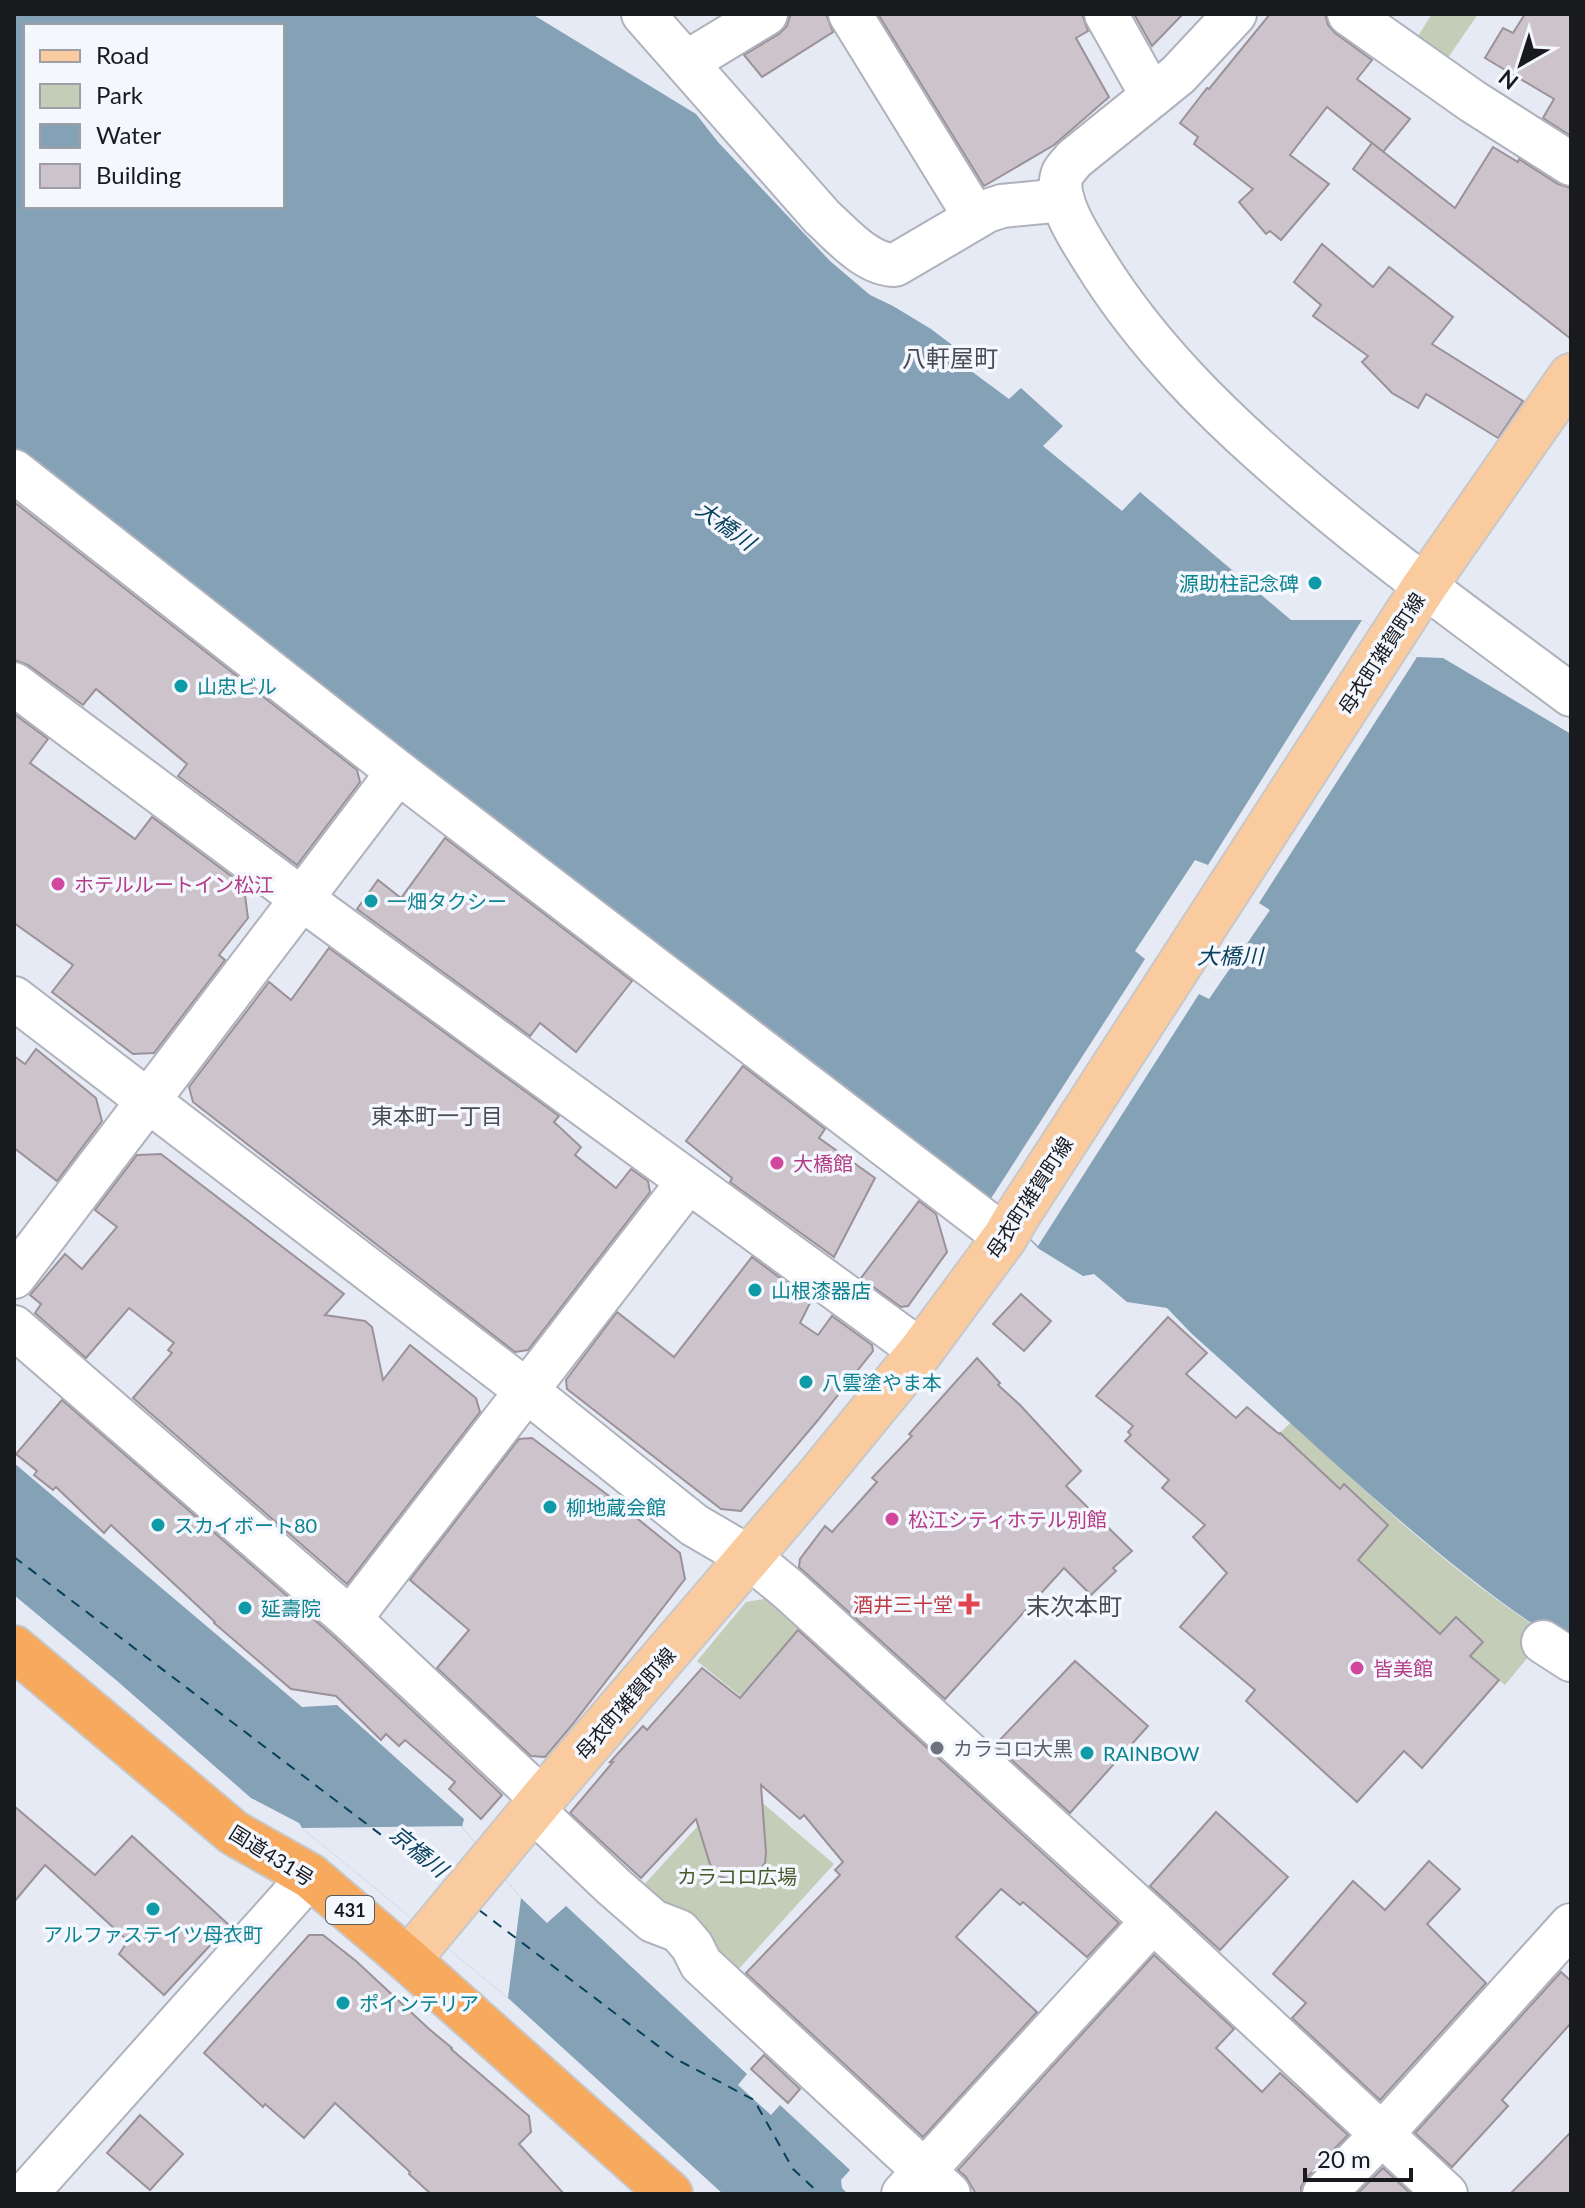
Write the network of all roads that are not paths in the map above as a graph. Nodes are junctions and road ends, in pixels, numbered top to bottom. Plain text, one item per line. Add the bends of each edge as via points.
1 (643, 14) edge
2 (766, 14) edge
3 (850, 14) edge
4 (1106, 14) edge
5 (1235, 14) edge
6 (1349, 14) edge
7 (687, 62) junction
8 (1152, 96) junction
9 (1571, 164) edge
10 (1063, 200) junction
11 (975, 217) junction
12 (1571, 376) edge
13 (14, 471) edge
14 (1424, 587) junction
15 (14, 684) edge
16 (1571, 695) edge
17 (398, 772) junction
18 (302, 899) junction
19 (14, 998) edge
20 (149, 1102) junction
21 (688, 1182) junction
22 (1012, 1225) junction
23 (14, 1277) edge
24 (14, 1327) edge
25 (921, 1351) junction
26 (527, 1391) junction
27 (749, 1557) junction
28 (350, 1619) junction
29 (14, 1648) edge
30 (538, 1804) junction
31 (310, 1876) junction
32 (1153, 1921) junction
33 (1571, 1925) edge
34 (418, 1949) junction
35 (1382, 2134) junction
36 (925, 2187) edge
37 (26, 2194) edge
38 (670, 2194) edge
39 (1324, 2194) edge
40 (1446, 2194) edge

1 - 7 street
2 - 7 street
3 - 11 street
4 - 8 street
5 - 8 street
6 - 9 street
7 - 11 street via 822,217 878,261 895,265
8 - 10 street via 1074,159 1062,175
10 - 11 street via 1002,206
10 - 14 street via 1109,284 1178,371 1246,439
12 - 14 main road, 母衣町雑賀町線
13 - 17 street
14 - 16 street
14 - 22 main road, 母衣町雑賀町線
15 - 18 street
17 - 18 street
17 - 22 street
18 - 20 street
18 - 21 street
19 - 20 street
20 - 23 street
20 - 26 street
21 - 25 street
21 - 26 street
22 - 25 main road, 母衣町雑賀町線
24 - 28 street
25 - 27 main road, 母衣町雑賀町線
26 - 27 street via 694,1525
26 - 28 street
27 - 30 main road, 母衣町雑賀町線
27 - 32 street
28 - 30 street
29 - 31 highway, 国道431号 / 431 via 234,1833
30 - 34 main road, 母衣町雑賀町線
30 - 36 street via 614,1887 653,1921 679,1931 701,1964
31 - 34 highway, 国道431号 / 431
31 - 37 street
32 - 35 street
32 - 36 street
33 - 35 street
34 - 38 highway, 国道431号 / 431
35 - 39 street
35 - 40 street

